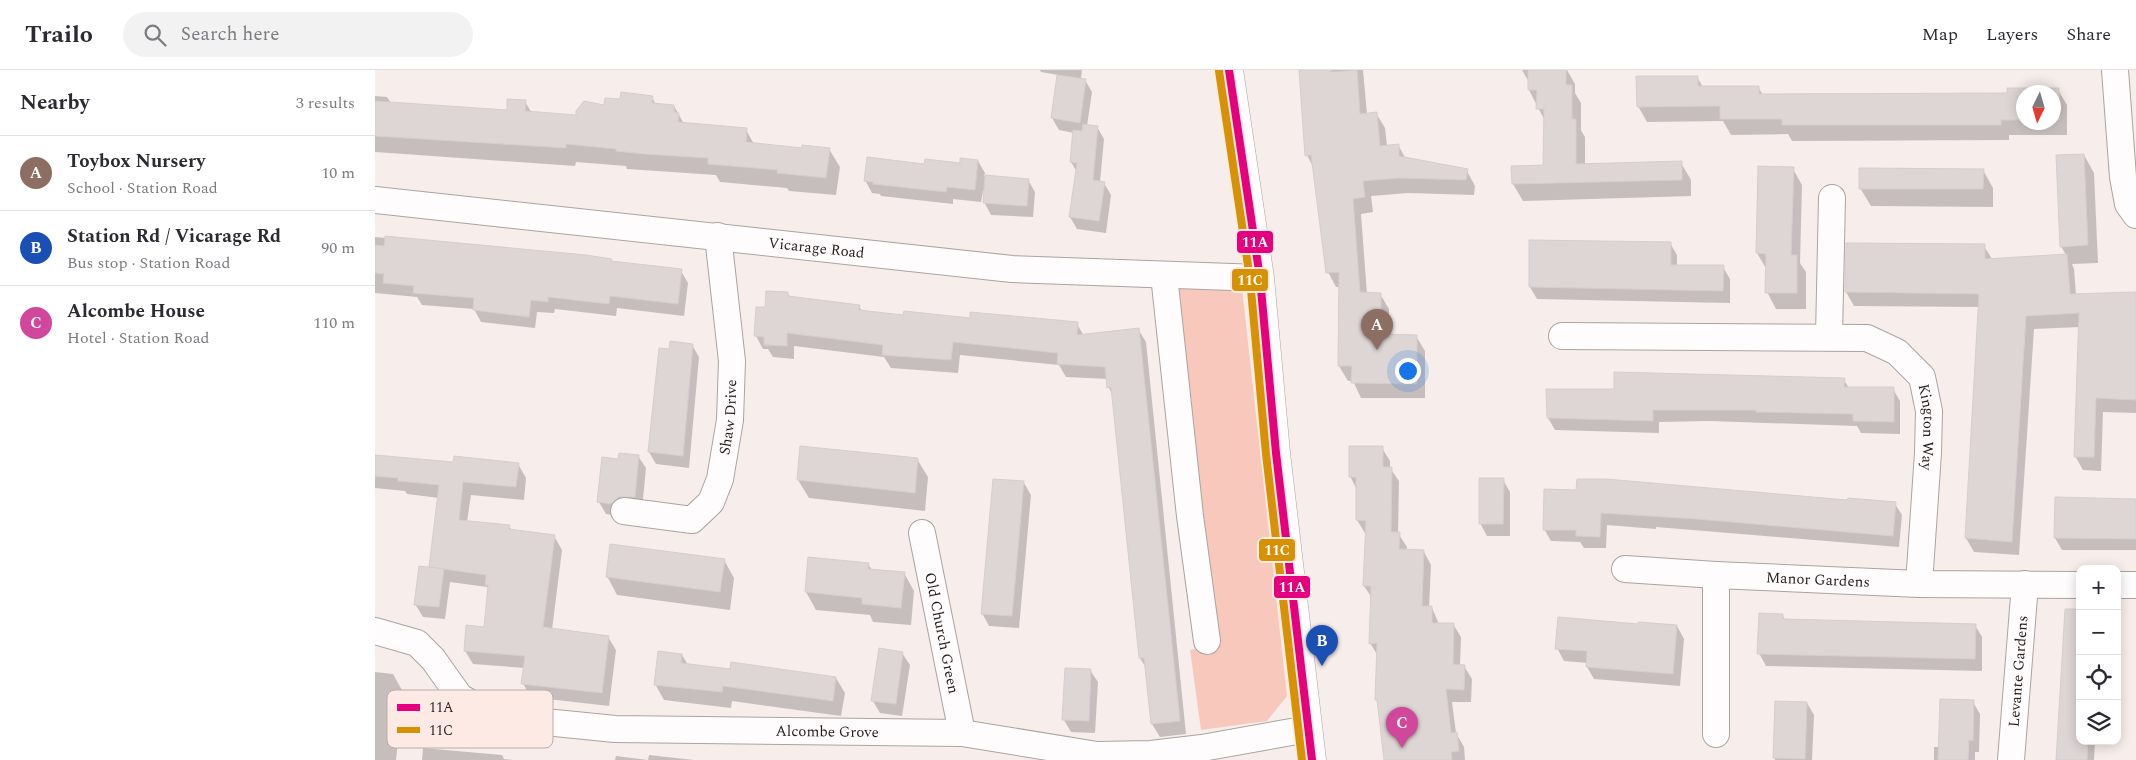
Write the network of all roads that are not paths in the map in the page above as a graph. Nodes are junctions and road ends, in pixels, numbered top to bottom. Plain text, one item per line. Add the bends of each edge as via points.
1 (1229, 70) edge
2 (2115, 70) edge
3 (1832, 198) dead end
4 (375, 200) edge
5 (2136, 216) edge
6 (718, 236) junction
7 (1164, 274) junction
8 (1260, 278) junction
9 (1562, 336) dead end
10 (1829, 336) junction
11 (624, 511) dead end
12 (922, 534) dead end
13 (1625, 570) dead end
14 (1716, 575) junction
15 (1919, 584) junction
16 (2025, 584) junction
17 (2076, 585) edge
18 (2121, 585) edge
19 (2136, 586) edge
20 (375, 631) edge
21 (1207, 641) dead end
22 (455, 690) edge
23 (553, 723) edge
24 (1308, 729) junction
25 (961, 733) junction
26 (1716, 734) dead end
27 (1312, 760) edge
28 (2011, 760) edge

1 - 8 main road
2 - 5 street via 2123,177 2128,204
3 - 10 street
4 - 6 street, Vicarage Road
6 - 7 street, Vicarage Road via 1012,269
6 - 11 street, Shaw Drive via 732,361 730,420 720,479 711,502 692,520
7 - 8 street, Vicarage Road
7 - 21 street
8 - 24 main road via 1276,453
9 - 10 street, Kington Way
10 - 15 street, Kington Way via 1867,338 1897,352 1921,377 1929,411 1929,436
12 - 25 street, Old Church Green
13 - 14 street, Manor Gardens
14 - 15 street, Manor Gardens
14 - 26 street
15 - 16 street, Manor Gardens
16 - 17 street, Manor Gardens
16 - 28 street, Levante Gardens
18 - 19 street
20 - 22 street, Alcombe Grove via 417,643
23 - 25 street, Alcombe Grove via 615,728
24 - 25 street, Alcombe Grove via 1202,748 1151,754 1097,755
24 - 27 main road

